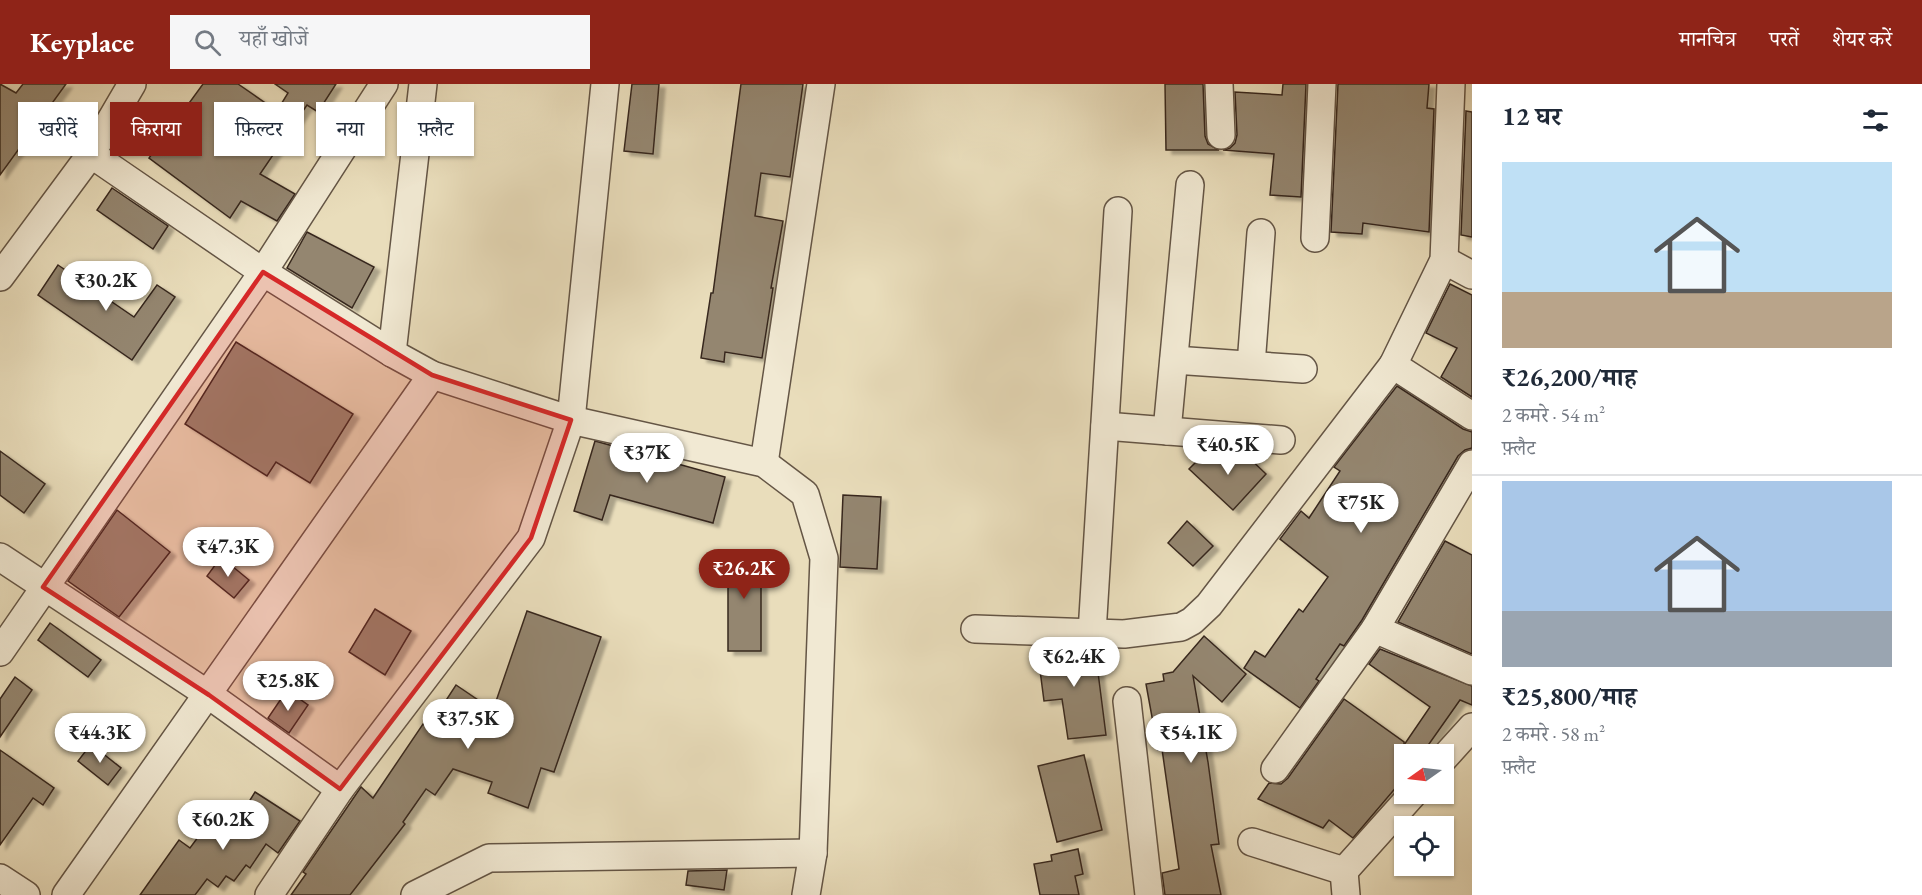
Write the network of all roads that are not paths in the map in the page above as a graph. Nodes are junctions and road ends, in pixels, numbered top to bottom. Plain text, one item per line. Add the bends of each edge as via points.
1 (132, 84) edge
2 (384, 84) edge
3 (423, 84) edge
4 (605, 84) edge
5 (821, 84) edge
6 (1220, 84) edge
7 (1322, 84) edge
8 (1451, 84) edge
9 (1221, 135) dead end
10 (98, 142) edge
11 (90, 156) edge
12 (94, 156) edge
13 (1190, 185) dead end
14 (1118, 211) dead end
15 (1262, 233) dead end
16 (1315, 238) dead end
17 (1444, 260) junction
18 (263, 272) junction
19 (1472, 275) edge
20 (0, 278) edge
21 (392, 353) junction
22 (1174, 360) junction
23 (1251, 365) junction
24 (1393, 365) junction
25 (1303, 369) dead end
26 (432, 375) junction
27 (1472, 416) edge
28 (571, 420) junction
29 (1105, 426) junction
30 (1167, 431) junction
31 (1281, 440) dead end
32 (764, 463) junction
33 (1472, 464) edge
34 (0, 557) edge
35 (43, 587) junction
36 (975, 629) dead end
37 (1375, 629) junction
38 (1092, 633) junction
39 (0, 652) edge
40 (1472, 672) edge
41 (209, 695) junction
42 (1127, 701) dead end
43 (1472, 727) edge
44 (1454, 747) edge
45 (1275, 769) dead end
46 (340, 789) junction
47 (1405, 804) edge
48 (1252, 842) dead end
49 (813, 853) junction
50 (0, 878) edge
51 (1345, 883) edge
52 (26, 895) edge
53 (66, 895) edge
54 (269, 895) edge
55 (415, 895) edge
56 (806, 895) edge
57 (1149, 895) edge

1 - 10 street
2 - 18 street
3 - 21 street
4 - 28 street
5 - 32 street
6 - 9 street
7 - 16 street
8 - 17 street
11 - 20 street
12 - 18 street
13 - 22 street
14 - 29 street
15 - 23 street
17 - 19 street
17 - 24 street
18 - 21 street
18 - 35 street
21 - 26 street
22 - 23 street
22 - 30 street
23 - 25 street
24 - 27 street
24 - 38 street via 1209,605 1192,621 1181,627 1124,634
26 - 28 street
26 - 41 street
28 - 32 street
28 - 46 street via 531,538
29 - 30 street
29 - 38 street
30 - 31 street
32 - 49 street via 805,494 824,558
33 - 37 street
34 - 35 street
35 - 39 street
35 - 41 street
36 - 38 street
37 - 40 street
37 - 45 street
41 - 46 street
41 - 53 street
42 - 57 street
43 - 44 street
46 - 54 street
47 - 51 street
48 - 51 street
49 - 55 street via 489,858
49 - 56 street
50 - 52 street

